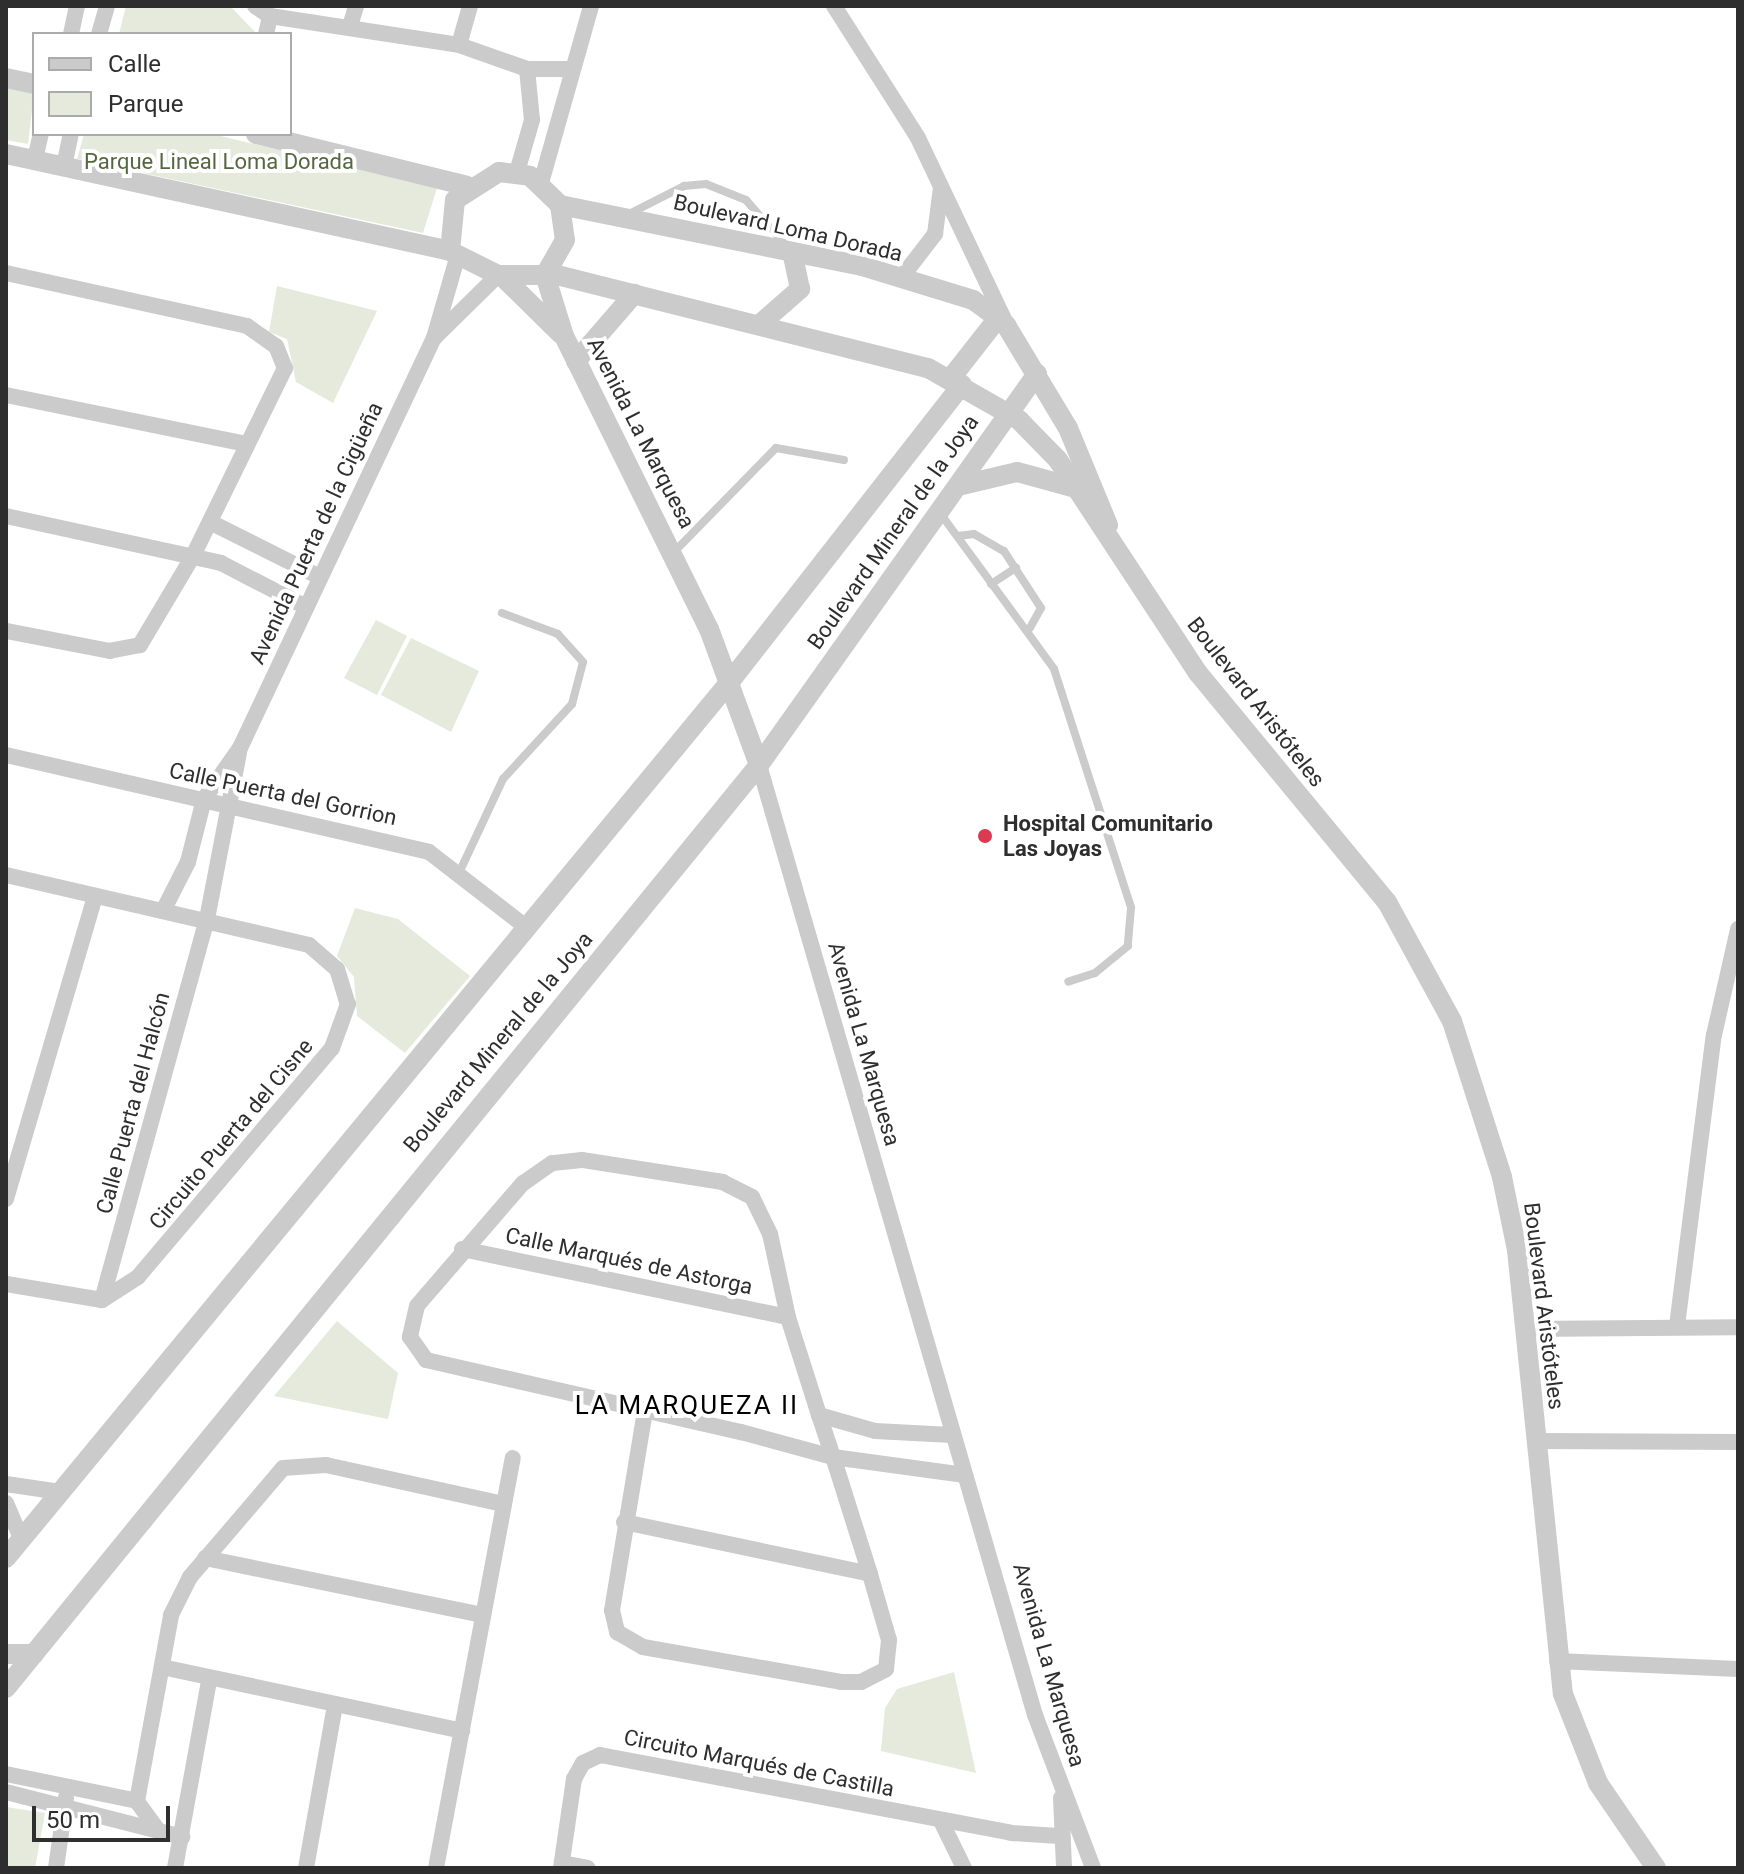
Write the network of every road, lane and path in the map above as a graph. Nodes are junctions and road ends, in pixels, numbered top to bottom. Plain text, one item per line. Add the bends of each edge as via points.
1 (77, 6) edge
2 (107, 6) edge
3 (255, 6) edge
4 (356, 6) edge
5 (470, 6) edge
6 (591, 6) edge
7 (834, 6) edge
8 (270, 16) junction
9 (350, 26) junction
10 (71, 32) edge
11 (100, 32) edge
12 (266, 32) edge
13 (459, 45) junction
14 (527, 69) junction
15 (571, 69) junction
16 (6, 78) edge
17 (32, 84) edge
18 (41, 136) edge
19 (71, 136) edge
20 (264, 136) edge
21 (6, 154) edge
22 (35, 159) junction
23 (64, 166) junction
24 (517, 172) junction
25 (541, 183) junction
26 (467, 186) junction
27 (941, 186) junction
28 (560, 205) junction
29 (625, 216) junction
30 (454, 253) junction
31 (793, 255) junction
32 (6, 273) edge
33 (547, 274) junction
34 (500, 276) junction
35 (901, 278) junction
36 (634, 294) junction
37 (1002, 321) junction
38 (759, 325) junction
39 (564, 336) junction
40 (434, 338) junction
41 (576, 361) junction
42 (1037, 374) junction
43 (956, 381) junction
44 (6, 395) edge
45 (1006, 411) junction
46 (242, 443) junction
47 (844, 460) dead end
48 (958, 486) junction
49 (1076, 488) junction
50 (940, 513) junction
51 (6, 516) edge
52 (210, 522) junction
53 (958, 536) junction
54 (675, 551) junction
55 (1119, 553) junction
56 (193, 556) junction
57 (1016, 568) junction
58 (320, 577) junction
59 (991, 584) junction
60 (306, 607) junction
61 (502, 613) dead end
62 (1030, 628) junction
63 (6, 631) edge
64 (728, 684) junction
65 (240, 748) junction
66 (6, 755) edge
67 (759, 765) junction
68 (204, 799) junction
69 (231, 804) junction
70 (459, 873) junction
71 (6, 875) edge
72 (95, 896) junction
73 (163, 911) junction
74 (207, 919) junction
75 (526, 927) junction
76 (1738, 929) edge
77 (1068, 982) dead end
78 (6, 1199) edge
79 (462, 1249) junction
80 (6, 1284) edge
81 (102, 1300) junction
82 (788, 1317) junction
83 (1677, 1326) junction
84 (1738, 1327) edge
85 (1526, 1329) junction
86 (645, 1411) junction
87 (819, 1415) junction
88 (952, 1435) junction
89 (1537, 1441) junction
90 (1738, 1442) edge
91 (833, 1457) junction
92 (513, 1458) dead end
93 (965, 1475) junction
94 (6, 1484) edge
95 (60, 1492) junction
96 (6, 1503) edge
97 (504, 1504) junction
98 (624, 1522) junction
99 (21, 1538) junction
100 (6, 1558) edge
101 (205, 1558) junction
102 (870, 1574) junction
103 (483, 1615) junction
104 (6, 1654) edge
105 (34, 1654) junction
106 (1557, 1661) junction
107 (162, 1667) junction
108 (1738, 1669) edge
109 (209, 1681) junction
110 (6, 1688) edge
111 (335, 1705) junction
112 (462, 1731) junction
113 (6, 1774) edge
114 (67, 1788) junction
115 (1061, 1788) junction
116 (6, 1792) edge
117 (137, 1801) junction
118 (66, 1809) junction
119 (941, 1821) junction
120 (157, 1829) junction
121 (1059, 1836) junction
122 (182, 1837) junction
123 (562, 1865) edge
124 (56, 1868) edge
125 (175, 1868) edge
126 (306, 1868) edge
127 (436, 1868) edge
128 (588, 1868) edge
129 (964, 1868) edge
130 (1064, 1868) edge
131 (1093, 1868) edge
132 (1656, 1868) edge

1 - 10 street
2 - 11 street
3 - 8 street
4 - 9 street
5 - 13 street
6 - 15 street
7 - 27 street
8 - 9 street
8 - 12 street
9 - 13 street
13 - 14 street
14 - 15 street
14 - 24 street via 532,120
15 - 25 street
16 - 17 street
18 - 22 street
19 - 23 street
20 - 26 street
21 - 22 street
22 - 23 street
23 - 30 street
24 - 25 street
24 - 26 street
25 - 28 street
26 - 30 street via 448,216
27 - 35 street via 935,234
27 - 37 street
28 - 29 street, Boulevard Loma Dorada
28 - 33 street via 565,240
29 - 31 street, Boulevard Loma Dorada
29 - 31 lane via 684,186 706,184 746,200
30 - 34 street
30 - 40 street, Avenida Puerta de la Cigüeña
31 - 35 street, Boulevard Loma Dorada
31 - 38 street via 800,289
32 - 46 street via 265,335 282,357 282,381
33 - 34 street
33 - 36 street
33 - 39 street, Avenida La Marquesa
34 - 39 street, Avenida La Marquesa
34 - 40 street, Avenida Puerta de la Cigüeña
35 - 37 street, Boulevard Loma Dorada via 973,300
36 - 38 street
36 - 41 street
37 - 42 street, Boulevard Loma Dorada
37 - 43 street
38 - 43 street via 832,339
39 - 41 street, Avenida La Marquesa
40 - 58 street, Avenida Puerta de la Cigüeña
41 - 54 street, Avenida La Marquesa
42 - 45 street
42 - 55 street, Boulevard Aristóteles via 1084,460
43 - 45 street
43 - 64 street, Boulevard Mineral de la Joya
44 - 46 street
45 - 48 street, Boulevard Mineral de la Joya
45 - 49 street, Boulevard Aristóteles via 1041,440
46 - 52 street
47 - 54 lane via 776,448
48 - 49 street via 1017,472
48 - 50 street, Boulevard Mineral de la Joya
49 - 55 street, Boulevard Aristóteles
50 - 53 lane
50 - 67 street, Boulevard Mineral de la Joya
51 - 56 street
52 - 56 street
52 - 58 street
53 - 57 lane via 992,542
53 - 59 lane
54 - 64 street, Avenida La Marquesa
55 - 85 street, Boulevard Aristóteles via 1198,673 1348,851 1419,951 1481,1100 1517,1250
56 - 60 street via 243,570
56 - 63 street via 140,645 110,651
57 - 59 lane
57 - 62 lane via 1041,608
58 - 60 street, Avenida Puerta de la Cigüeña
59 - 62 lane
60 - 65 street, Avenida Puerta de la Cigüeña
61 - 70 lane via 558,634 583,662 572,704 503,779
62 - 77 lane via 1058,682 1133,921 1128,946 1095,973
64 - 67 street, Avenida La Marquesa
64 - 75 street, Boulevard Mineral de la Joya
65 - 68 street, Avenida Puerta de la Cigüeña
65 - 69 street, Avenida Puerta de la Cigüeña
66 - 68 street, Calle Puerta del Gorrion
67 - 88 street, Avenida La Marquesa
67 - 105 street, Boulevard Mineral de la Joya
68 - 69 street, Calle Puerta del Gorrion
68 - 73 street via 188,862
69 - 70 street, Calle Puerta del Gorrion via 396,841
69 - 74 street
70 - 75 street, Calle Puerta del Gorrion
71 - 72 street, Circuito Puerta del Cisne
72 - 73 street, Circuito Puerta del Cisne
72 - 78 street
73 - 74 street, Circuito Puerta del Cisne
74 - 81 street, Calle Puerta del Halcón
74 - 81 street, Circuito Puerta del Cisne via 325,956 346,986 344,1024 138,1277
75 - 95 street, Boulevard Mineral de la Joya
76 - 83 street via 1714,1035
79 - 82 street, Calle Marqués de Astorga
79 - 82 street via 523,1183 552,1163 582,1160 723,1182 752,1197 761,1211
79 - 86 street via 411,1322 414,1348 426,1360
80 - 81 street
82 - 87 street
83 - 84 street
83 - 85 street
85 - 89 street, Boulevard Aristóteles
86 - 91 street
86 - 98 street
87 - 88 street via 875,1431
87 - 91 street
88 - 93 street, Avenida La Marquesa
89 - 90 street
89 - 106 street, Boulevard Aristóteles
91 - 93 street
91 - 102 street
92 - 97 street
93 - 115 street, Avenida La Marquesa
94 - 95 street
95 - 99 street, Boulevard Mineral de la Joya
96 - 99 street
97 - 101 street via 295,1463 268,1482
97 - 103 street
98 - 102 street
98 - 102 street via 613,1623 643,1647 841,1682 876,1678 891,1656
99 - 100 street, Boulevard Mineral de la Joya
101 - 103 street
101 - 107 street via 180,1593
103 - 112 street
104 - 105 street
105 - 110 street, Boulevard Mineral de la Joya
106 - 108 street
106 - 132 street, Boulevard Aristóteles via 1585,1758
107 - 109 street
107 - 117 street
109 - 111 street
109 - 122 street
111 - 112 street
111 - 126 street
112 - 127 street
113 - 114 street
114 - 117 street
114 - 118 street
115 - 121 street
115 - 131 street
116 - 118 street
117 - 120 street
118 - 120 street
118 - 124 street
119 - 121 street, Circuito Marqués de Castilla
119 - 123 street, Circuito Marqués de Castilla via 600,1755 583,1763 574,1779
119 - 129 street
120 - 122 street
121 - 130 street
122 - 125 street
123 - 128 street

